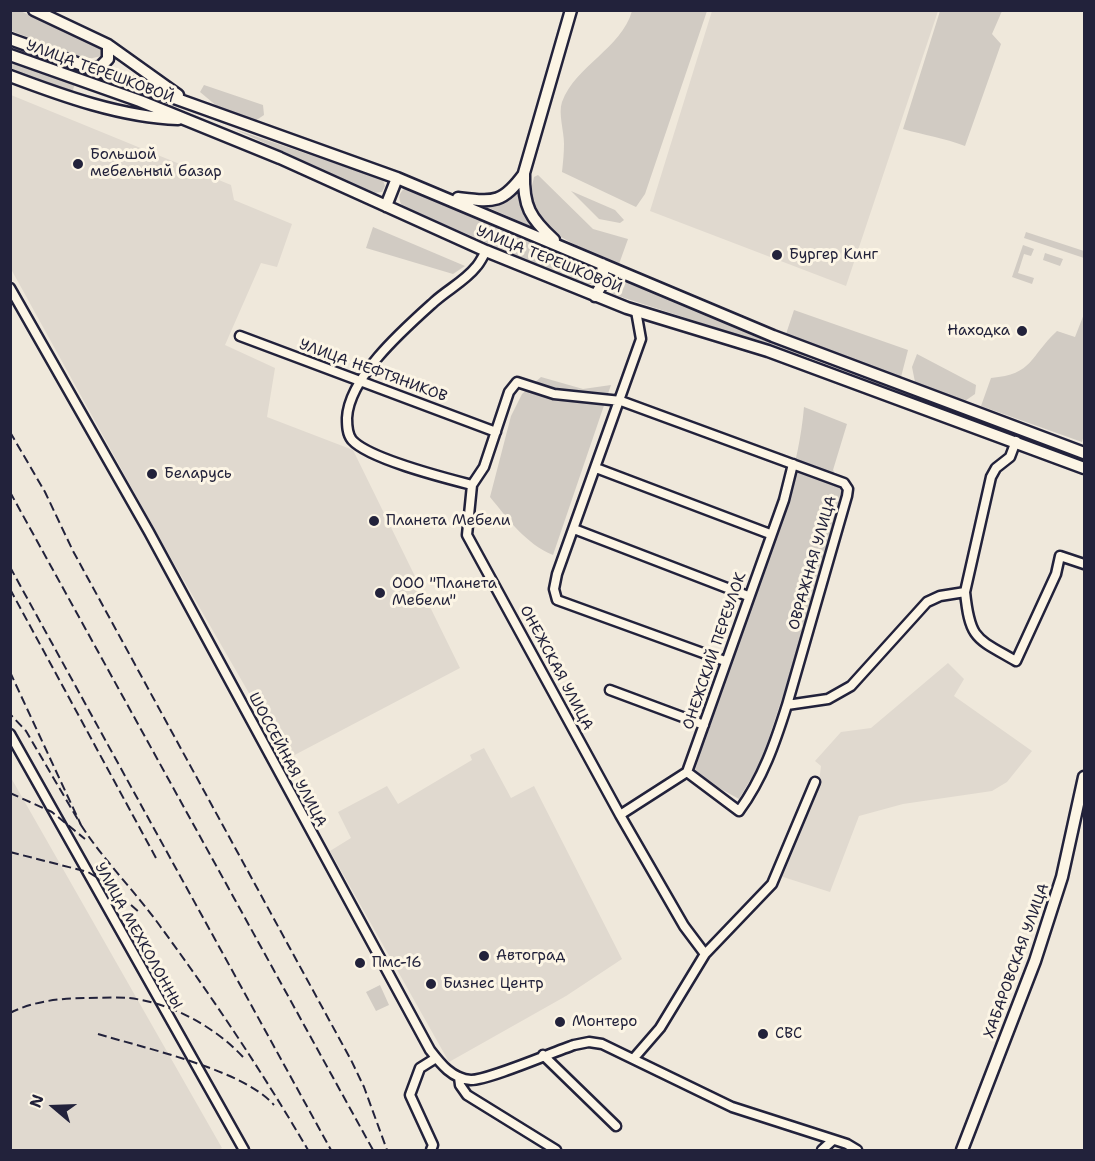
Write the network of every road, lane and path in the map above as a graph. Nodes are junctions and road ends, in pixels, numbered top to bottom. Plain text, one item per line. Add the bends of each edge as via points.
1 (34, 10) edge
2 (571, 10) edge
3 (10, 39) edge
4 (108, 45) junction
5 (10, 55) edge
6 (93, 68) junction
7 (10, 76) edge
8 (85, 82) junction
9 (75, 99) junction
10 (190, 104) junction
11 (213, 112) junction
12 (185, 120) junction
13 (206, 128) junction
14 (524, 173) junction
15 (398, 178) junction
16 (444, 196) junction
17 (386, 206) junction
18 (561, 246) junction
19 (486, 251) junction
20 (602, 264) junction
21 (10, 288) edge
22 (595, 296) junction
23 (636, 311) junction
24 (240, 336) dead end
25 (360, 380) junction
26 (621, 402) junction
27 (496, 432) junction
28 (1016, 441) junction
29 (1084, 453) edge
30 (793, 464) junction
31 (596, 468) junction
32 (1084, 468) edge
33 (472, 485) junction
34 (574, 529) junction
35 (770, 534) junction
36 (1084, 564) edge
37 (965, 592) junction
38 (748, 596) junction
39 (725, 661) junction
40 (610, 690) dead end
41 (787, 705) junction
42 (704, 725) junction
43 (10, 734) edge
44 (687, 772) junction
45 (1084, 777) edge
46 (815, 782) dead end
47 (620, 814) junction
48 (705, 954) junction
49 (543, 1055) junction
50 (436, 1058) junction
51 (634, 1058) junction
52 (459, 1077) junction
53 (616, 1126) dead end
54 (833, 1140) junction
55 (244, 1150) edge
56 (431, 1150) edge
57 (556, 1150) edge
58 (822, 1150) edge
59 (857, 1150) edge
60 (962, 1150) edge

1 - 4 main road
2 - 14 main road
3 - 6 main road, УЛИЦА ТЕРЕШКОВОЙ
4 - 6 main road via 108,59
4 - 10 main road
5 - 8 main road, УЛИЦА ТЕРЕШКОВОЙ
6 - 10 main road, УЛИЦА ТЕРЕШКОВОЙ
7 - 9 main road
8 - 9 main road via 85,94
8 - 12 main road, УЛИЦА ТЕРЕШКОВОЙ
9 - 12 main road via 161,119
10 - 11 main road, УЛИЦА ТЕРЕШКОВОЙ
11 - 13 main road
11 - 15 main road, УЛИЦА ТЕРЕШКОВОЙ
12 - 13 main road, УЛИЦА ТЕРЕШКОВОЙ
13 - 17 main road, УЛИЦА ТЕРЕШКОВОЙ
14 - 16 main road via 508,195 492,200
14 - 18 main road via 523,196 528,210 538,226
15 - 16 main road, УЛИЦА ТЕРЕШКОВОЙ
15 - 17 main road
16 - 18 main road, УЛИЦА ТЕРЕШКОВОЙ
17 - 19 main road, УЛИЦА ТЕРЕШКОВОЙ
18 - 20 main road, УЛИЦА ТЕРЕШКОВОЙ
19 - 22 main road, УЛИЦА ТЕРЕШКОВОЙ
19 - 25 street via 476,267 433,303
20 - 22 main road via 604,281
20 - 29 main road, УЛИЦА ТЕРЕШКОВОЙ via 773,336
21 - 50 street, ШОССЕЙНАЯ УЛИЦА via 149,532
22 - 23 main road, УЛИЦА ТЕРЕШКОВОЙ
23 - 26 street via 641,339
23 - 28 main road, УЛИЦА ТЕРЕШКОВОЙ via 768,351
24 - 25 street, УЛИЦА НЕФТЯНИКОВ
25 - 27 street, УЛИЦА НЕФТЯНИКОВ
25 - 33 street via 348,408 351,439 414,469
26 - 27 street, ОНЕЖСКАЯ УЛИЦА via 554,394 517,382 509,392
26 - 30 street
26 - 31 street
27 - 33 street, ОНЕЖСКАЯ УЛИЦА via 484,467
28 - 32 main road, УЛИЦА ТЕРЕШКОВОЙ
28 - 37 street via 1010,457 991,477
30 - 35 street, ОНЕЖСКИЙ ПЕРЕУЛОК
30 - 41 street, ОВРАЖНАЯ УЛИЦА via 844,483 848,489
31 - 34 street
31 - 35 street
33 - 47 street, ОНЕЖСКАЯ УЛИЦА via 467,535
34 - 38 street
34 - 39 street via 557,574 557,600
35 - 38 street, ОНЕЖСКИЙ ПЕРЕУЛОК
36 - 37 street via 1060,556 1056,574 1016,661 976,638 968,619
37 - 41 street via 927,602 851,686 828,699
38 - 39 street, ОНЕЖСКИЙ ПЕРЕУЛОК
39 - 42 street, ОНЕЖСКИЙ ПЕРЕУЛОК
40 - 42 street
41 - 44 street, ОВРАЖНАЯ УЛИЦА via 771,756 739,811
42 - 44 street, ОНЕЖСКИЙ ПЕРЕУЛОК
43 - 55 street, УЛИЦА МЕХКОЛОННЫ
44 - 47 street
45 - 60 main road, ХАБАРОВСКАЯ УЛИЦА via 1062,878 1039,950
46 - 48 street via 772,884
47 - 48 street, ОНЕЖСКАЯ УЛИЦА via 684,926
48 - 51 street via 660,1028
49 - 51 street via 589,1042
49 - 52 street via 478,1079
49 - 53 street
50 - 52 street, ШОССЕЙНАЯ УЛИЦА
50 - 56 street via 420,1068 410,1095
51 - 54 street via 732,1107
52 - 57 street, ШОССЕЙНАЯ УЛИЦА via 467,1095
54 - 58 street
54 - 59 street

